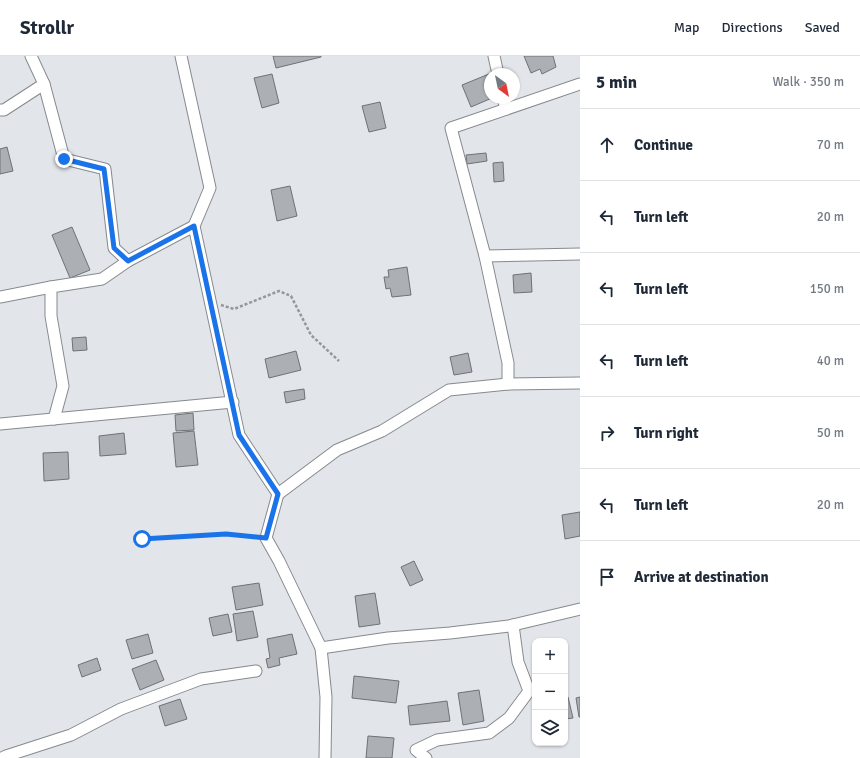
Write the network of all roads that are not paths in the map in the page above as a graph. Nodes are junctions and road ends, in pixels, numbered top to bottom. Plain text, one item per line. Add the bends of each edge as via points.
1 (31, 56) edge
2 (180, 56) edge
3 (494, 56) edge
4 (497, 68) edge
5 (44, 84) junction
6 (580, 84) edge
7 (504, 104) edge
8 (0, 110) edge
9 (506, 110) junction
10 (194, 226) junction
11 (580, 254) edge
12 (485, 256) junction
13 (128, 261) junction
14 (51, 287) junction
15 (0, 297) edge
16 (580, 383) edge
17 (508, 384) junction
18 (232, 402) junction
19 (54, 419) junction
20 (0, 424) edge
21 (278, 494) junction
22 (580, 609) edge
23 (513, 625) junction
24 (321, 648) junction
25 (256, 671) dead end
26 (2, 758) edge
27 (325, 758) edge
28 (426, 758) edge

1 - 5 street
2 - 10 street via 210,188
3 - 4 street
5 - 8 street via 4,110
5 - 13 street via 64,159 104,169 114,248
6 - 9 street
7 - 9 street
9 - 12 street via 452,128
10 - 13 street
10 - 18 street
11 - 12 street
12 - 17 street via 508,363
13 - 14 street via 102,279
14 - 15 street
14 - 19 street via 51,316 63,386
16 - 17 street
17 - 21 street via 449,390 382,431 337,450
18 - 19 street
18 - 21 street via 239,435
19 - 20 street
21 - 24 street via 266,538 280,561
22 - 23 street
23 - 24 street
23 - 28 street via 518,662 529,691 509,718 489,733 437,740 416,750
24 - 27 street via 326,697
25 - 26 street via 201,678 121,709 71,735

